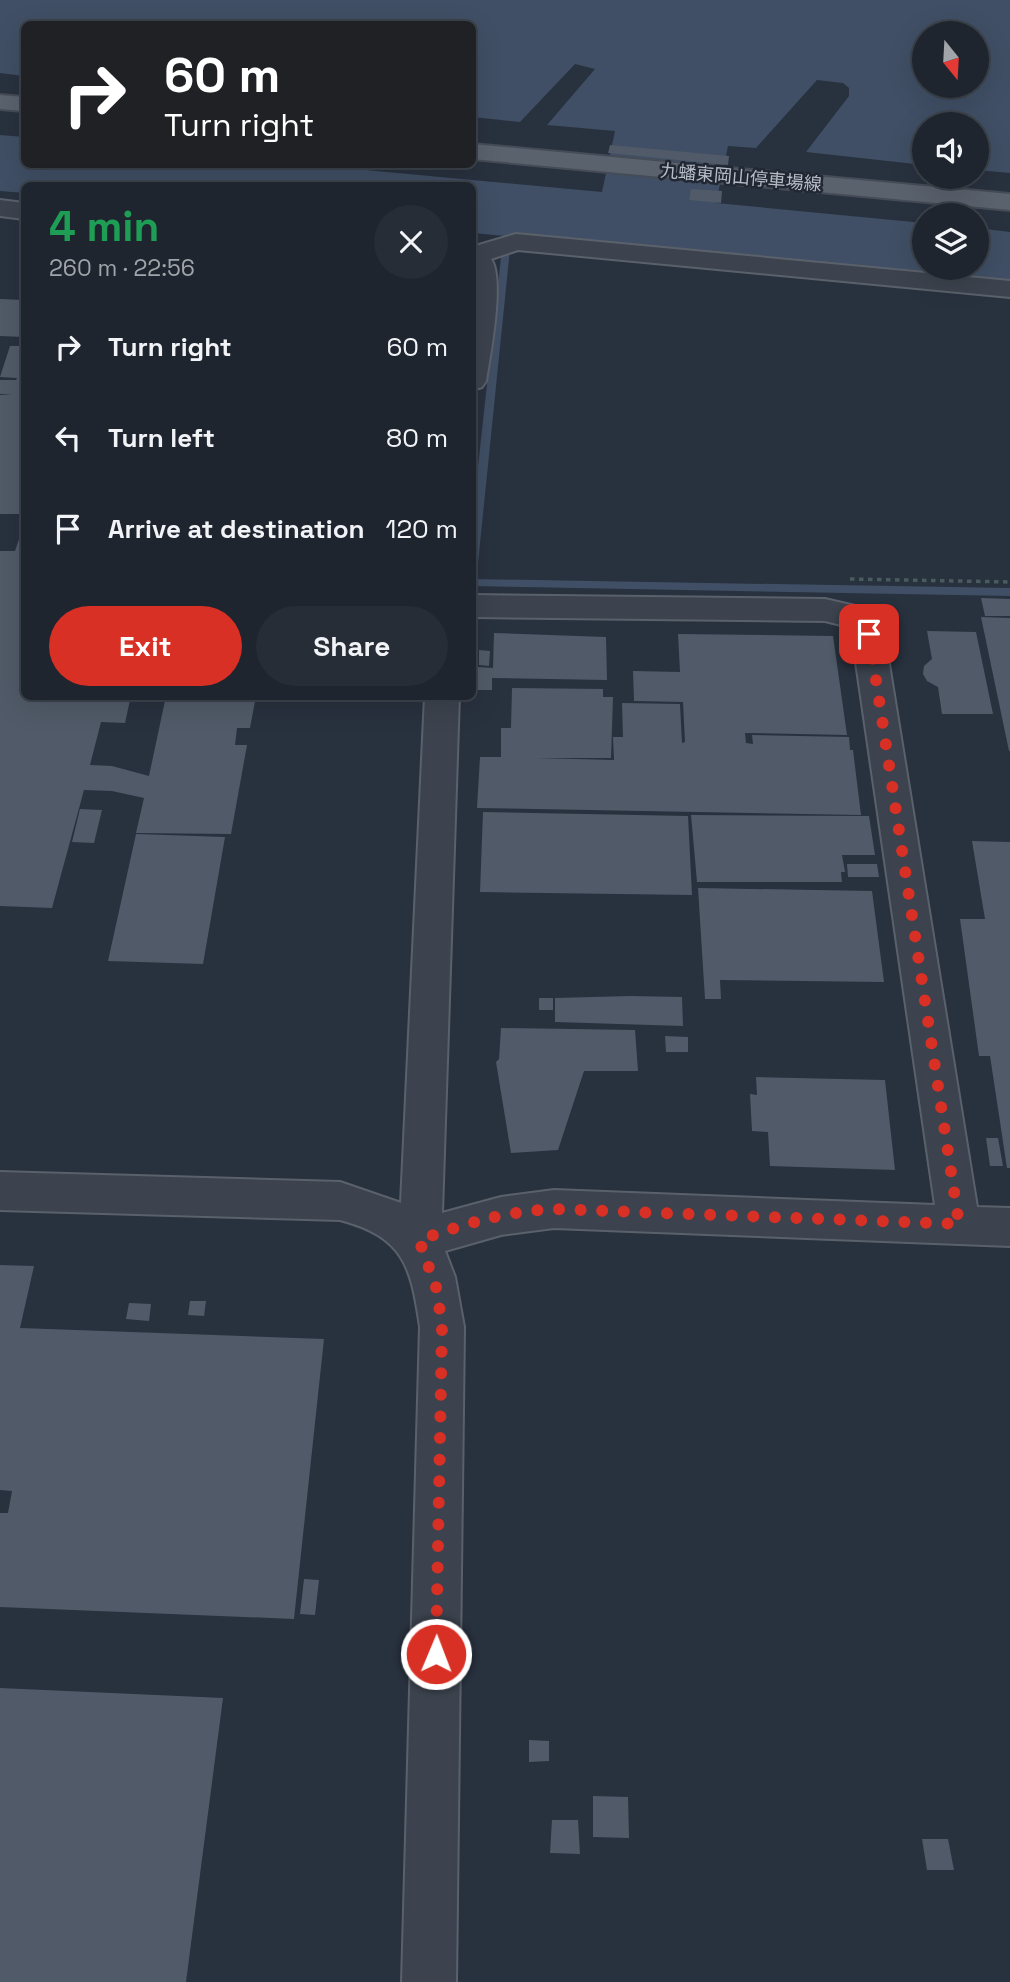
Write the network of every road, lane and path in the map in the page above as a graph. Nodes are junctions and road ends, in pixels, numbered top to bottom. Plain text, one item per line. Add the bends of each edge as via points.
1 (0, 102) edge
2 (21, 104) edge
3 (476, 150) edge
4 (1010, 202) edge
5 (0, 208) edge
6 (21, 211) edge
7 (490, 250) edge
8 (1010, 289) edge
9 (476, 350) edge
10 (476, 606) edge
11 (442, 700) edge
12 (0, 1191) edge
13 (959, 1224) junction
14 (1010, 1227) edge
15 (419, 1240) junction
16 (429, 1982) edge

1 - 2 main road
3 - 4 main road, 九蟠東岡山停車場線
5 - 6 street
7 - 8 street
7 - 9 street via 482,265
10 - 13 street via 825,610 856,617 869,634
11 - 15 street
12 - 15 street via 340,1201 380,1212
13 - 14 street
13 - 15 street via 554,1209 480,1219
15 - 16 street via 437,1290 442,1327

